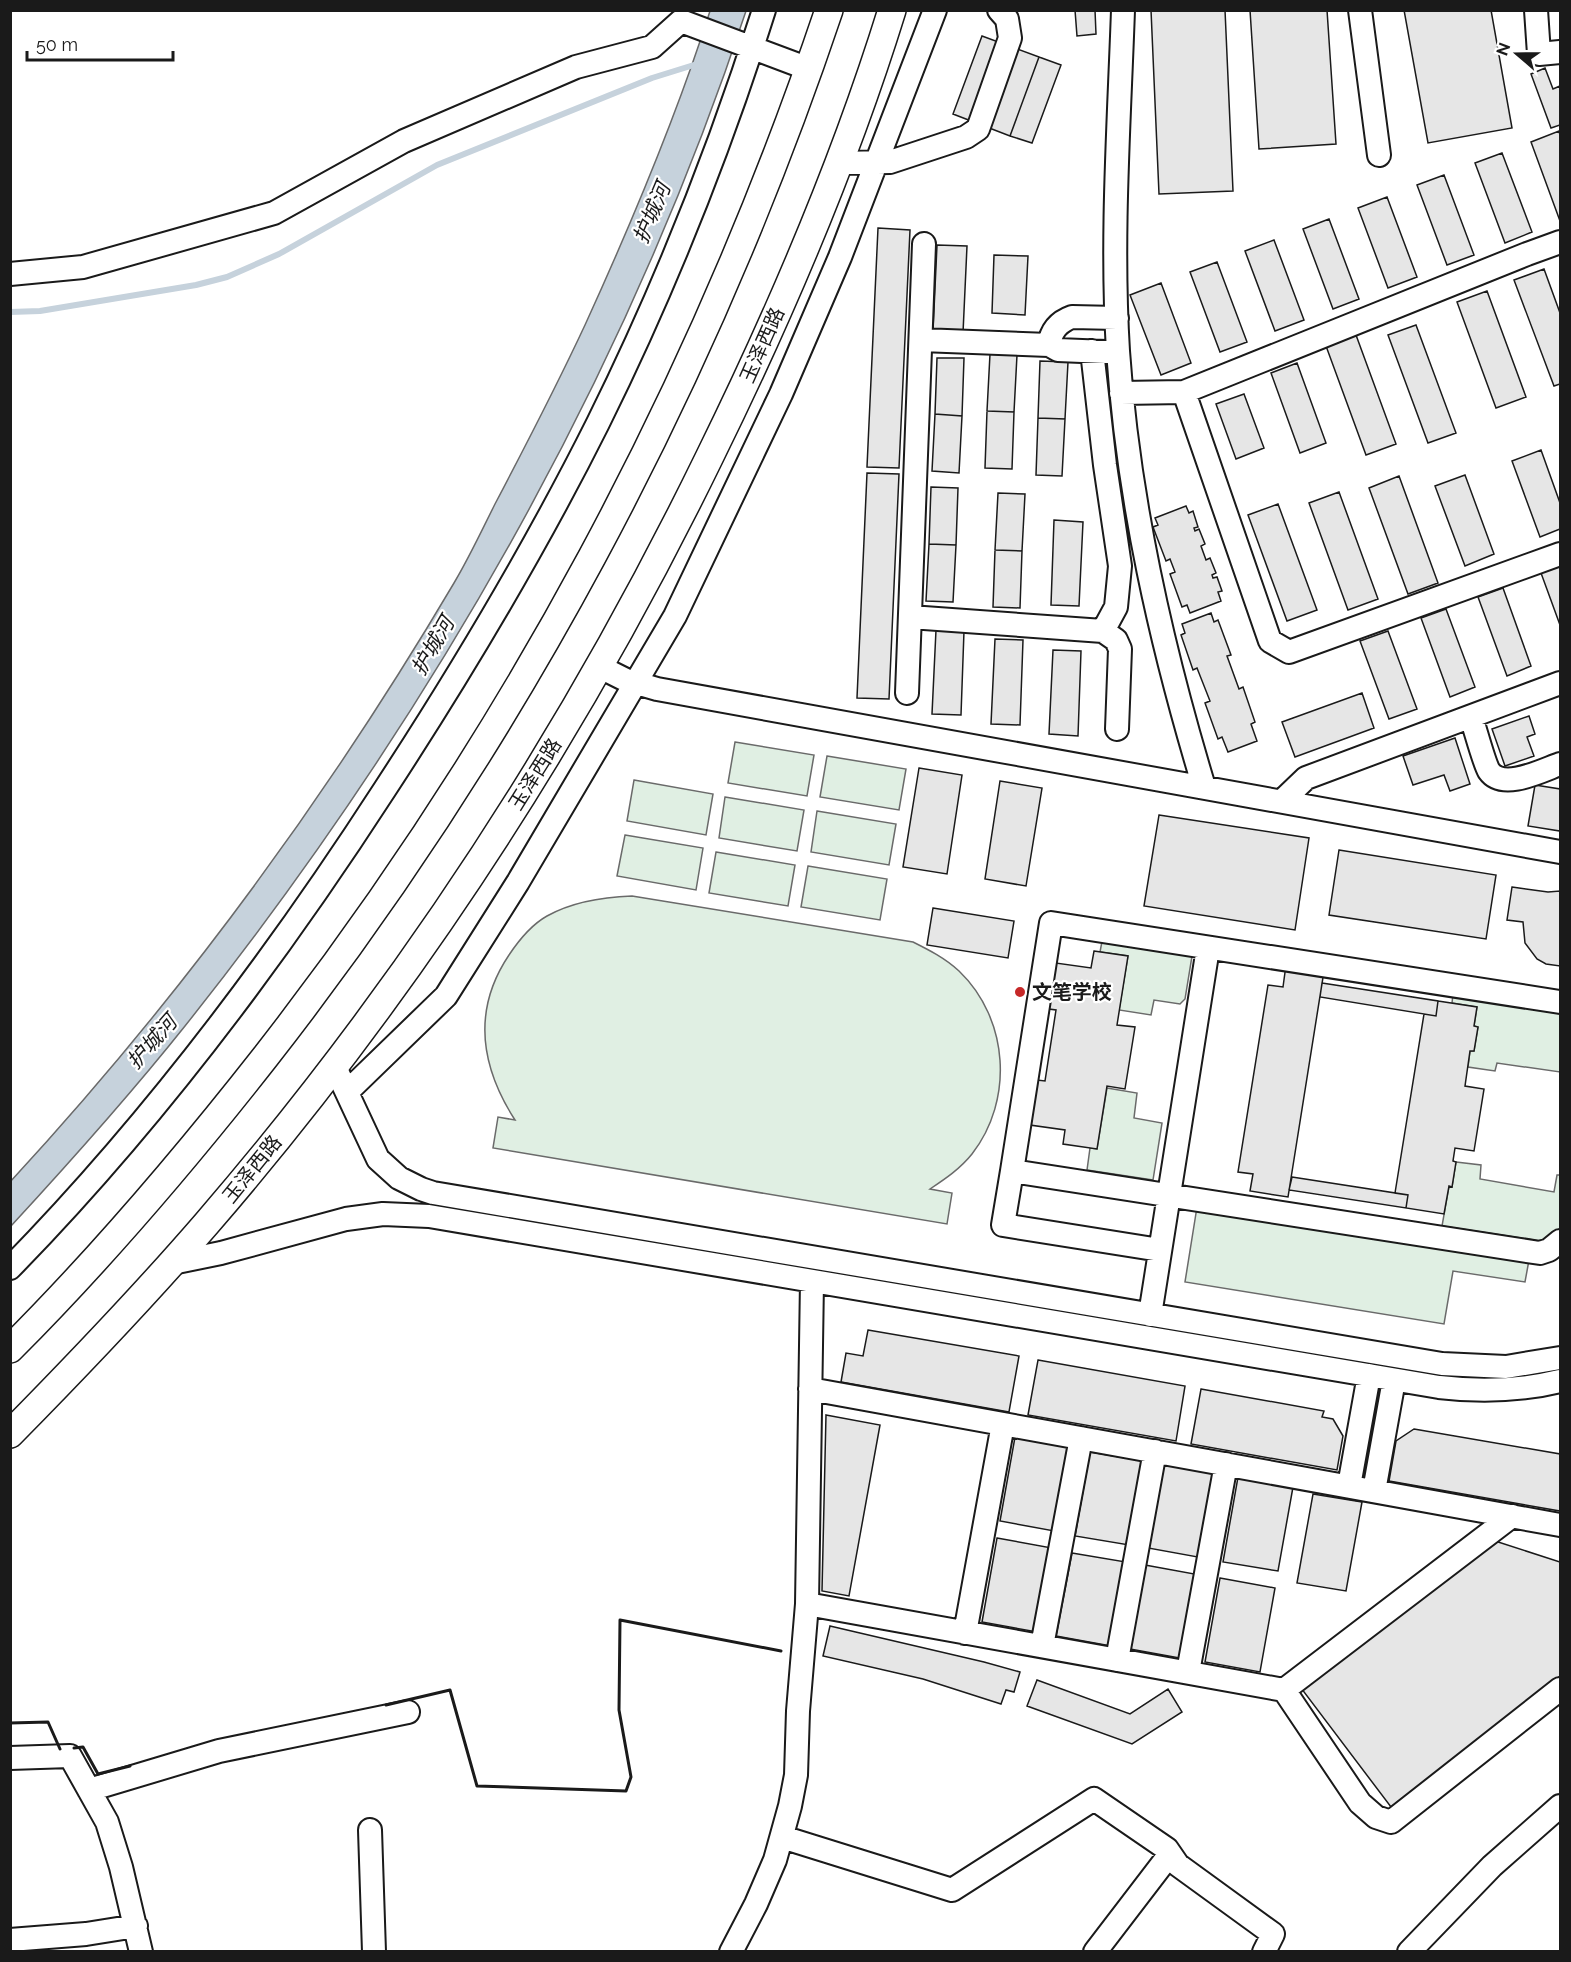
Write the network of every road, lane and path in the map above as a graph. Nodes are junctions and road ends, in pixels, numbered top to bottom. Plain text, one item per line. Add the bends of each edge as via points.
1 (764, 10) edge
2 (829, 10) edge
3 (892, 10) edge
4 (935, 10) edge
5 (999, 10) edge
6 (1123, 10) edge
7 (1360, 10) edge
8 (1536, 10) edge
9 (750, 46) junction
10 (1560, 52) edge
11 (810, 69) junction
12 (1379, 156) dead end
13 (876, 162) junction
14 (838, 163) junction
15 (1560, 242) edge
16 (924, 244) dead end
17 (10, 274) edge
18 (1117, 318) junction
19 (921, 340) junction
20 (1049, 345) junction
21 (1092, 351) junction
22 (1118, 353) junction
23 (1184, 392) junction
24 (1121, 393) junction
25 (1560, 554) edge
26 (910, 617) junction
27 (1103, 631) junction
28 (600, 667) junction
29 (636, 683) junction
30 (1560, 683) edge
31 (907, 693) dead end
32 (1471, 717) junction
33 (1117, 729) dead end
34 (1560, 764) edge
35 (1204, 787) junction
36 (1282, 801) junction
37 (1560, 852) edge
38 (1208, 948) junction
39 (1560, 1002) edge
40 (334, 1065) junction
41 (347, 1092) junction
42 (1012, 1171) junction
43 (1169, 1195) junction
44 (1560, 1241) edge
45 (1160, 1250) junction
46 (172, 1263) junction
47 (10, 1268) edge
48 (812, 1281) junction
49 (1150, 1315) junction
50 (10, 1349) edge
51 (1560, 1358) edge
52 (1370, 1376) junction
53 (1394, 1380) junction
54 (1560, 1381) edge
55 (810, 1389) junction
56 (1003, 1424) junction
57 (10, 1434) edge
58 (1081, 1438) junction
59 (1155, 1451) junction
60 (1226, 1464) junction
61 (1349, 1486) junction
62 (1374, 1491) junction
63 (1512, 1516) junction
64 (1560, 1526) edge
65 (807, 1604) junction
66 (965, 1633) junction
67 (1042, 1646) junction
68 (1117, 1659) junction
69 (1188, 1672) junction
70 (1560, 1689) edge
71 (1284, 1690) junction
72 (408, 1712) dead end
73 (10, 1758) edge
74 (89, 1790) junction
75 (1560, 1806) edge
76 (369, 1830) dead end
77 (783, 1837) junction
78 (1170, 1854) junction
79 (136, 1926) junction
80 (10, 1940) edge
81 (141, 1952) edge
82 (374, 1952) edge
83 (731, 1952) edge
84 (1095, 1952) edge
85 (1264, 1952) edge
86 (1409, 1952) edge

1 - 9 street
2 - 11 main road
3 - 14 main road, 玉泽西路
4 - 13 street
5 - 13 street via 1007,19 1010,38 978,129 966,137 890,162
6 - 18 street
7 - 12 street
8 - 10 street via 1539,54
9 - 11 street
9 - 17 street via 681,21 652,47 576,67 404,141 274,213 83,267
9 - 47 street via 702,187 627,364 558,498 462,666 310,902 201,1051
11 - 50 main road via 742,246 673,399 582,578 481,750 388,892 233,1098 107,1247
13 - 14 street
13 - 29 street via 781,394 675,616
14 - 28 main road, 玉泽西路 via 796,269 726,424
15 - 23 street
16 - 19 street
18 - 20 street via 1065,319 1054,330
18 - 22 street
19 - 20 street
19 - 26 street
20 - 21 street via 1058,350
21 - 22 street
21 - 27 street via 1120,566 1116,607
22 - 24 street
23 - 24 street
23 - 25 street via 1269,641 1288,652
24 - 35 street via 1150,580 1183,719
26 - 27 street
26 - 31 street
27 - 33 street via 1120,648
28 - 29 street
28 - 40 main road, 玉泽西路 via 484,855
29 - 35 street
29 - 41 street via 446,996
30 - 32 street
32 - 34 street via 1490,771 1499,778 1513,780
32 - 36 street via 1306,778
35 - 36 street
36 - 37 street
38 - 39 street
38 - 42 street via 1051,923
38 - 43 street
40 - 41 street
40 - 46 main road, 玉泽西路
41 - 49 street via 378,1159 399,1178 433,1193
42 - 43 street
42 - 45 street via 1003,1225
43 - 44 street via 1540,1253
43 - 45 street
45 - 49 street
46 - 48 street via 346,1219 429,1216
46 - 57 main road, 玉泽西路
48 - 52 street
48 - 55 street
49 - 51 street via 1453,1366 1506,1367
52 - 53 street
52 - 61 street
53 - 54 street via 1485,1391
53 - 62 street
55 - 56 street
55 - 65 street
56 - 58 street
56 - 66 street
58 - 59 street
58 - 67 street
59 - 60 street
59 - 68 street
60 - 61 street
60 - 69 street
61 - 62 street
62 - 63 street
63 - 64 street
63 - 71 street
65 - 66 street
65 - 77 street via 796,1774
66 - 67 street
67 - 68 street
68 - 69 street
69 - 71 street
70 - 71 street via 1391,1822 1376,1817 1360,1803
72 - 74 street via 219,1751
73 - 74 street via 70,1756
74 - 79 street via 107,1822
75 - 86 street via 1492,1866
76 - 82 street
77 - 78 street via 952,1890 1094,1799
77 - 83 street via 766,1882
78 - 84 street
78 - 85 street via 1179,1865 1273,1934
79 - 80 street
79 - 81 street

